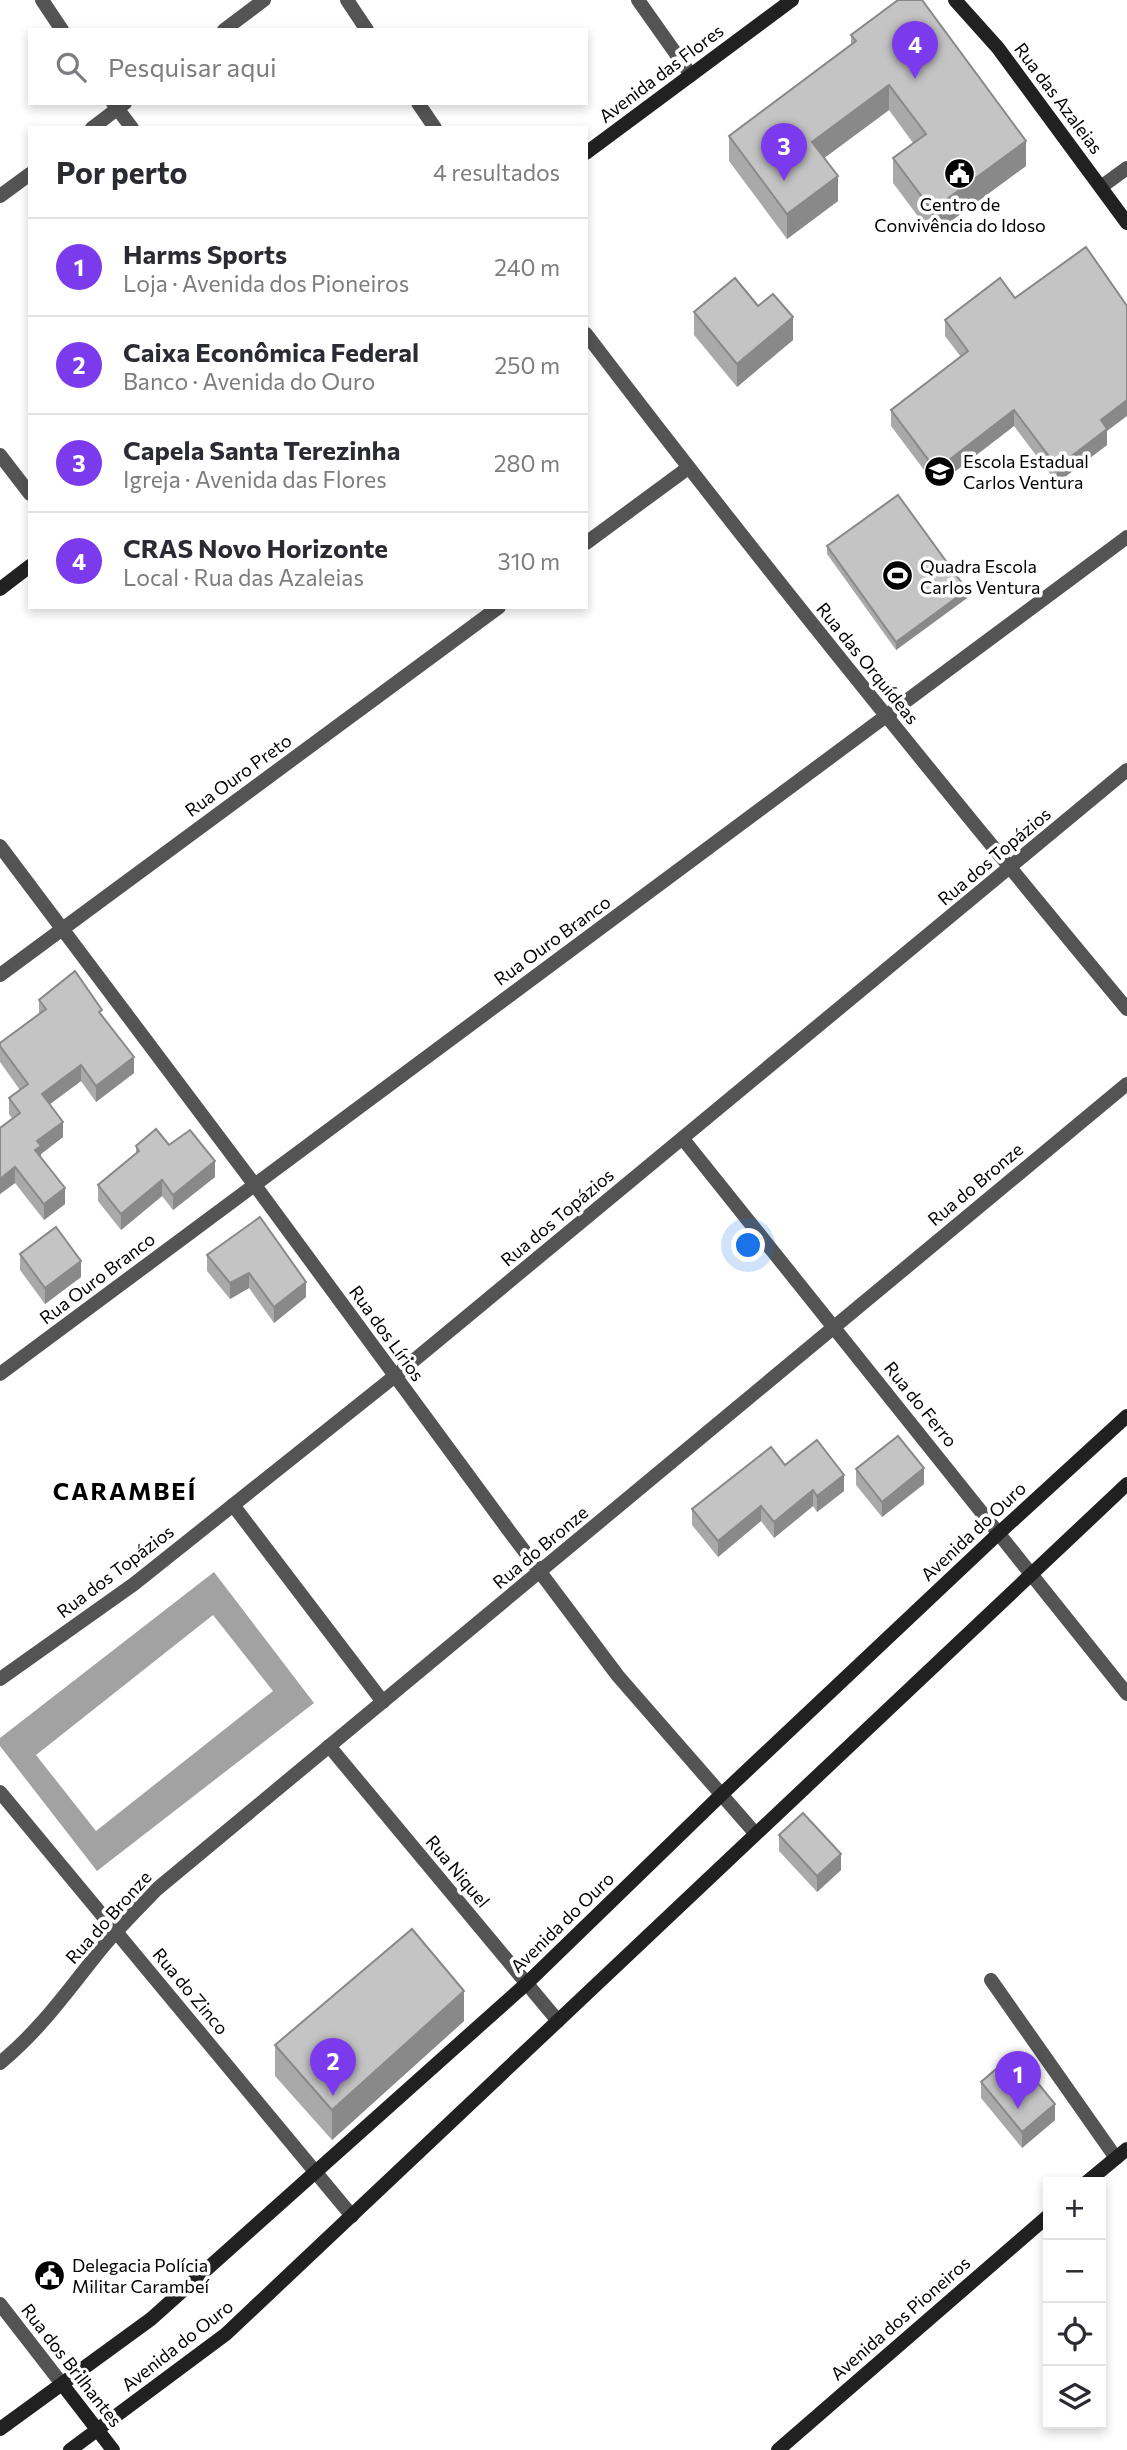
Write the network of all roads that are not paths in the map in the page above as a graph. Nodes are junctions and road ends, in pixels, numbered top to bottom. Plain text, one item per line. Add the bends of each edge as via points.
1 (42, 0) edge
2 (264, 0) edge
3 (347, 0) edge
4 (638, 0) edge
5 (792, 0) edge
6 (955, 0) edge
7 (61, 28) edge
8 (226, 28) edge
9 (366, 28) edge
10 (691, 75) junction
11 (118, 105) edge
12 (419, 105) edge
13 (94, 126) edge
14 (131, 126) edge
15 (434, 126) edge
16 (588, 152) edge
17 (1127, 169) edge
18 (28, 175) edge
19 (1101, 187) junction
20 (0, 196) edge
21 (1127, 223) edge
22 (588, 337) edge
23 (0, 455) edge
24 (688, 468) junction
25 (28, 491) edge
26 (1127, 537) edge
27 (588, 542) edge
28 (28, 568) edge
29 (0, 589) edge
30 (496, 609) edge
31 (887, 717) junction
32 (1127, 770) edge
33 (0, 846) edge
34 (1010, 869) junction
35 (61, 929) junction
36 (0, 975) edge
37 (1127, 1009) edge
38 (1127, 1084) edge
39 (682, 1139) junction
40 (254, 1184) junction
41 (834, 1326) junction
42 (0, 1374) edge
43 (395, 1376) junction
44 (1127, 1416) edge
45 (1127, 1484) edge
46 (233, 1505) junction
47 (999, 1532) junction
48 (540, 1572) junction
49 (1030, 1576) junction
50 (0, 1679) edge
51 (1127, 1694) edge
52 (383, 1702) junction
53 (329, 1746) junction
54 (0, 1792) edge
55 (722, 1794) junction
56 (755, 1833) junction
57 (117, 1931) junction
58 (991, 1980) dead end
59 (526, 1984) junction
60 (558, 2021) junction
61 (0, 2063) edge
62 (1121, 2153) edge
63 (315, 2170) junction
64 (1093, 2177) edge
65 (352, 2216) junction
66 (1043, 2220) edge
67 (0, 2304) edge
68 (62, 2384) junction
69 (0, 2429) edge
70 (99, 2429) junction
71 (70, 2450) edge
72 (113, 2450) edge
73 (778, 2450) edge

1 - 7 street
2 - 8 street
3 - 9 street
4 - 10 street
5 - 10 street, Avenida das Flores
6 - 19 street, Rua das Azaleias via 998,48
10 - 16 street, Avenida das Flores
11 - 13 street
11 - 14 street
12 - 15 street
17 - 19 street
18 - 20 street
19 - 21 street, Rua das Azaleias
22 - 24 street, Rua das Orquídeas
23 - 25 street
24 - 27 street
24 - 31 street, Rua das Orquídeas
26 - 31 street, Rua Ouro Branco
28 - 29 street
30 - 35 street, Rua Ouro Preto
31 - 34 street, Rua das Orquídeas
31 - 40 street, Rua Ouro Branco
32 - 34 street, Rua dos Topázios
33 - 35 street, Rua dos Lírios
34 - 37 street, Rua das Orquídeas
34 - 39 street, Rua dos Topázios
35 - 36 street, Rua Ouro Preto
35 - 40 street, Rua dos Lírios
38 - 41 street, Rua do Bronze
39 - 41 street, Rua do Ferro
39 - 43 street, Rua dos Topázios
40 - 42 street, Rua Ouro Branco
40 - 43 street, Rua dos Lírios
41 - 47 street, Rua do Ferro
41 - 48 street, Rua do Bronze
43 - 46 street, Rua dos Topázios
43 - 48 street, Rua dos Lírios
44 - 47 street, Avenida do Ouro
45 - 49 street, Avenida do Ouro
46 - 50 street, Rua dos Topázios via 134,1584
46 - 52 street
47 - 49 street, Rua do Ferro
47 - 55 street, Avenida do Ouro
48 - 52 street, Rua do Bronze
48 - 55 street, Rua dos Lírios via 618,1676
49 - 51 street, Rua do Ferro
49 - 56 street, Avenida do Ouro
52 - 53 street, Rua do Bronze
53 - 57 street, Rua do Bronze via 157,1889
53 - 59 street, Rua Niquel
54 - 57 street, Rua do Zinco
55 - 56 street, Rua dos Lírios
55 - 59 street, Avenida do Ouro
56 - 60 street, Avenida do Ouro
57 - 61 street, Rua do Bronze via 43,2022
57 - 63 street, Rua do Zinco
58 - 62 street
59 - 60 street, Rua Niquel
59 - 63 street, Avenida do Ouro
60 - 65 street, Avenida do Ouro
62 - 64 street
63 - 65 street, Rua do Zinco
63 - 68 street, Avenida do Ouro via 151,2319
65 - 70 street, Avenida do Ouro via 226,2334
66 - 73 street, Avenida dos Pioneiros
67 - 68 street, Rua dos Brilhantes
68 - 69 street, Avenida do Ouro
68 - 70 street, Rua dos Brilhantes
70 - 71 street, Avenida do Ouro
70 - 72 street, Rua dos Brilhantes

